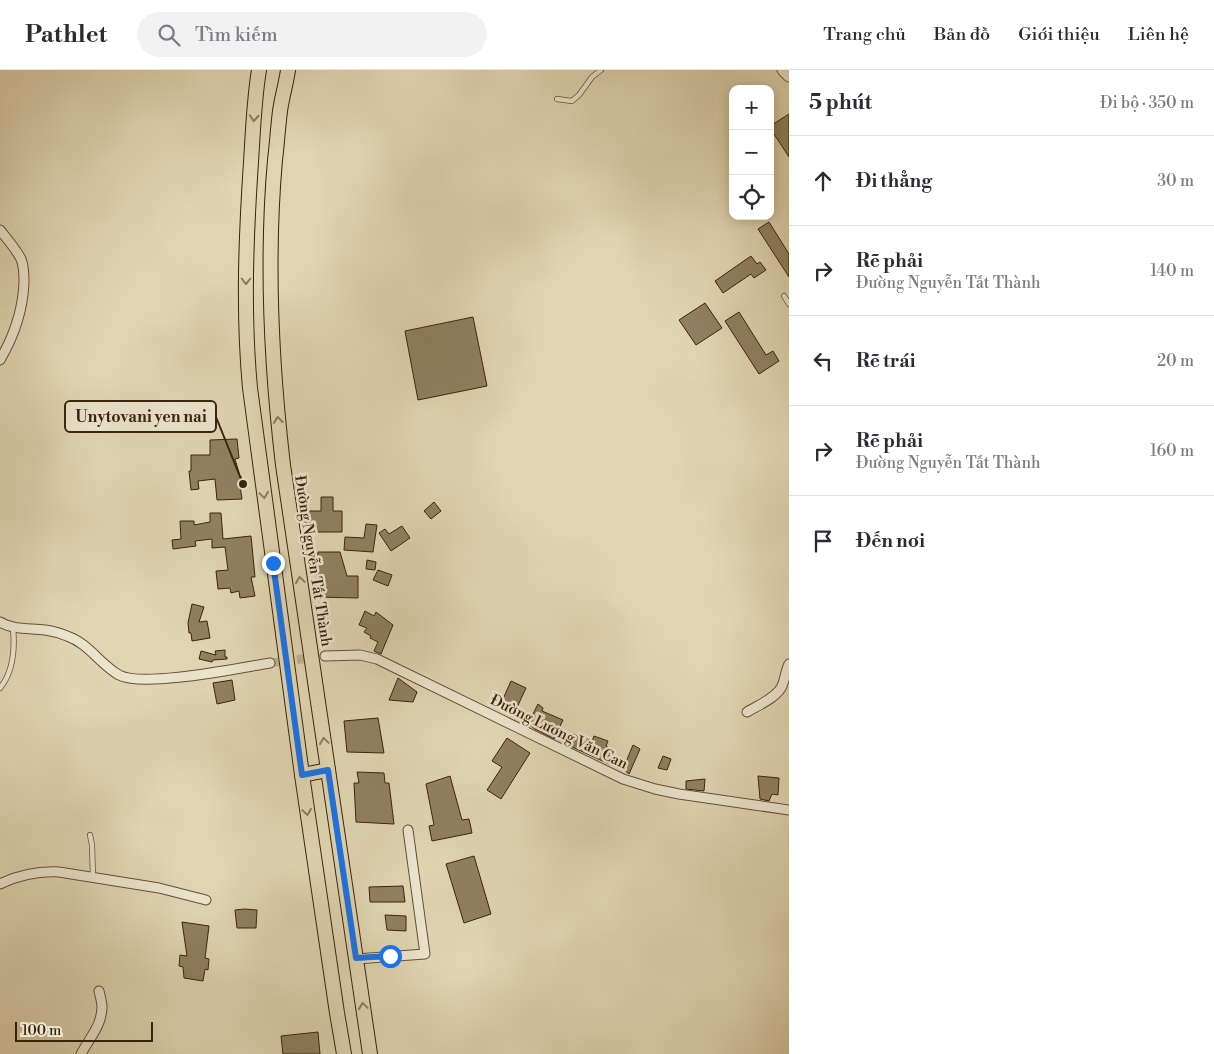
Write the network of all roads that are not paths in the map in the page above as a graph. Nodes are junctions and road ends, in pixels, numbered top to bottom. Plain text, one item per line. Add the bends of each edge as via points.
1 (259, 70) edge
2 (288, 70) edge
3 (601, 70) edge
4 (783, 70) edge
5 (789, 76) edge
6 (557, 99) dead end
7 (0, 230) edge
8 (784, 296) dead end
9 (789, 304) edge
10 (0, 360) edge
11 (283, 465) junction
12 (260, 467) junction
13 (0, 622) edge
14 (13, 627) junction
15 (325, 656) tunnel mouth
16 (270, 663) tunnel mouth
17 (789, 664) edge
18 (0, 688) edge
19 (746, 712) dead end
20 (328, 770) junction
21 (302, 775) junction
22 (789, 810) edge
23 (408, 830) dead end
24 (90, 835) dead end
25 (93, 878) junction
26 (0, 884) edge
27 (206, 900) dead end
28 (356, 958) junction
29 (99, 991) dead end
30 (81, 1054) edge
31 (344, 1054) edge
32 (370, 1054) edge

1 -> 12 main road via 247,215 246,309 250,388
11 -> 2 main road, Đường Nguyễn Tất Thành via 270,316 270,260 280,112
3 - 6 lane via 572,101
4 - 5 street
7 - 10 street via 21,258 24,279 21,310
8 - 9 lane
11 - 12 main road
20 -> 11 main road, Đường Nguyễn Tất Thành
12 -> 21 main road
13 - 14 street
14 - 16 street via 69,636 111,670 128,678 183,676
14 - 18 lane via 12,660 8,676
15 - 22 street, Đường Lương Văn Can via 360,655 377,659 623,778 655,789
17 - 19 street via 781,688
20 - 21 main road
20 - 28 main road, Đường Nguyễn Tất Thành
21 -> 31 main road
23 - 28 street via 425,954
24 - 25 lane
25 - 26 street via 46,872 25,874
25 - 27 street via 170,890
32 -> 28 main road, Đường Nguyễn Tất Thành
29 - 30 street via 100,1020

